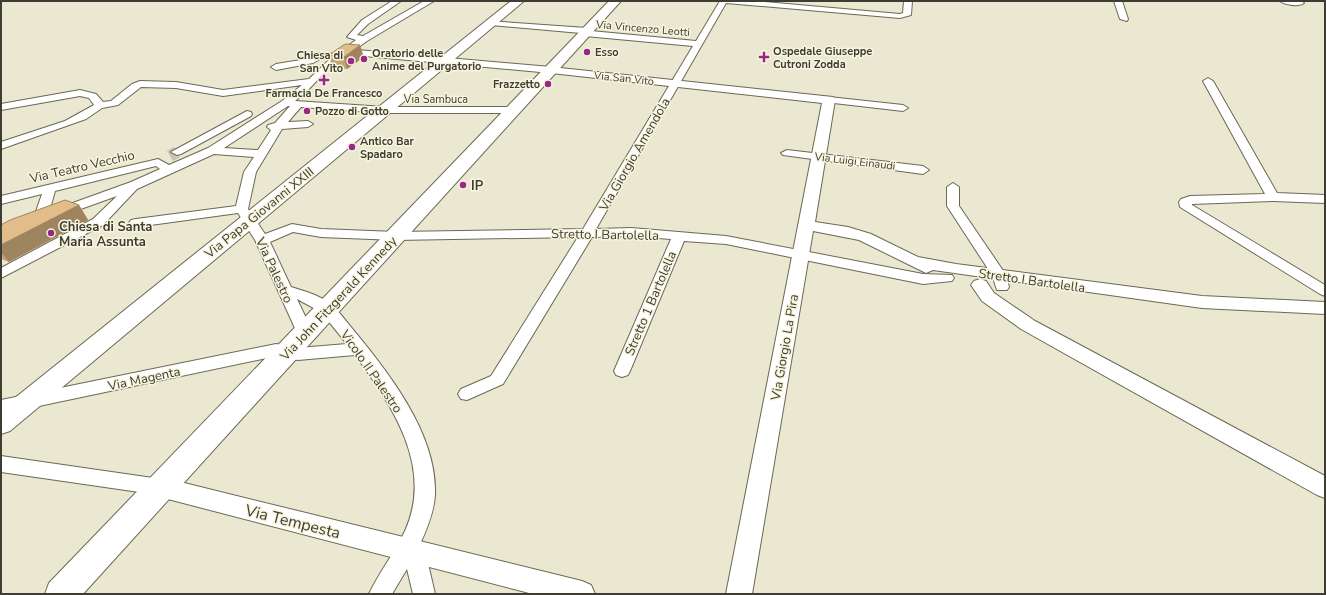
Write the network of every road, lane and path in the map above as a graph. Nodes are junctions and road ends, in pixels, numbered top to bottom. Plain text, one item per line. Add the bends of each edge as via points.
1 (397, 1) edge
2 (430, 1) edge
3 (518, 1) edge
4 (615, 1) edge
5 (725, 1) edge
6 (847, 1) edge
7 (908, 1) edge
8 (1118, 1) edge
9 (1284, 1) edge
10 (1299, 2) edge
11 (792, 4) edge
12 (380, 12) junction
13 (845, 12) junction
14 (403, 15) junction
15 (1124, 19) dead end
16 (491, 23) junction
17 (586, 32) junction
18 (364, 39) junction
19 (698, 44) junction
20 (342, 54) junction
21 (445, 60) junction
22 (551, 70) junction
23 (312, 81) junction
24 (1208, 81) dead end
25 (281, 84) junction
26 (675, 84) junction
27 (829, 100) junction
28 (291, 104) junction
29 (99, 106) junction
30 (1, 107) edge
31 (903, 108) dead end
32 (385, 110) junction
33 (514, 110) junction
34 (233, 112) dead end
35 (247, 114) junction
36 (266, 116) junction
37 (308, 124) dead end
38 (252, 127) junction
39 (278, 128) junction
40 (1, 146) edge
41 (212, 150) junction
42 (787, 153) dead end
43 (260, 154) junction
44 (818, 157) junction
45 (158, 162) junction
46 (168, 170) junction
47 (923, 170) dead end
48 (135, 185) junction
49 (953, 187) dead end
50 (50, 188) junction
51 (1273, 197) junction
52 (1325, 199) edge
53 (1, 200) edge
54 (246, 215) junction
55 (44, 219) junction
56 (136, 223) dead end
57 (29, 225) edge
58 (806, 225) junction
59 (588, 232) junction
60 (396, 236) junction
61 (679, 236) junction
62 (262, 240) junction
63 (801, 254) junction
64 (2, 272) edge
65 (954, 276) junction
66 (1000, 281) junction
67 (980, 285) junction
68 (284, 290) junction
69 (1325, 291) edge
70 (1325, 308) edge
71 (327, 310) junction
72 (305, 333) junction
73 (360, 348) junction
74 (287, 352) junction
75 (622, 371) dead end
76 (467, 394) dead end
77 (29, 402) junction
78 (1, 406) edge
79 (1, 424) edge
80 (1, 464) edge
81 (160, 487) junction
82 (1325, 488) edge
83 (412, 552) junction
84 (61, 594) edge
85 (380, 594) edge
86 (424, 594) edge
87 (582, 594) edge
88 (739, 594) edge

1 - 12 street
2 - 14 street
3 - 16 main road, Via Papa Giovanni XXIII
4 - 17 main road, Via John Fitzgerald Kennedy
5 - 11 street
5 - 19 street, Via Giorgio Amendola
6 - 13 street
7 - 13 street via 907,15
8 - 15 street
9 - 10 street
11 - 13 street
12 - 14 street
12 - 18 street via 351,37
14 - 18 street
16 - 17 street, Via Vincenzo Leotti
16 - 21 main road, Via Papa Giovanni XXIII
17 - 19 street, Via Vincenzo Leotti
17 - 22 main road, Via John Fitzgerald Kennedy
18 - 20 street
19 - 26 street, Via Giorgio Amendola
20 - 21 street, Via San Vito
20 - 23 street
20 - 25 street via 318,56 310,61 274,69
21 - 22 street, Via San Vito
21 - 32 main road, Via Papa Giovanni XXIII
22 - 26 street, Via San Vito
22 - 33 main road, Via John Fitzgerald Kennedy
23 - 25 street
23 - 28 street
24 - 51 street
25 - 29 street via 218,93 176,85 140,84 114,103
26 - 27 street, Via San Vito
26 - 59 street, Via Giorgio Amendola
27 - 31 street, Via San Vito
27 - 44 street, Via Giorgio La Pira
28 - 32 street, Via Sambuca
28 - 36 street
28 - 39 street
29 - 30 street via 93,96 80,93
29 - 40 street via 84,117
32 - 33 street, Via Sambuca
32 - 54 main road, Via Papa Giovanni XXIII
33 - 60 main road, Via John Fitzgerald Kennedy
34 - 35 street
35 - 36 street
35 - 45 street, Via Teatro Vecchio
36 - 38 street
37 - 39 street
38 - 39 street
38 - 41 street
39 - 43 street
41 - 43 street
41 - 46 street
42 - 44 street, Via Luigi Einaudi
43 - 54 street via 250,172
44 - 47 street, Via Luigi Einaudi
44 - 58 street, Via Giorgio La Pira
45 - 46 street
45 - 50 street, Via Teatro Vecchio
46 - 48 street
48 - 55 street
48 - 64 street via 98,222
49 - 66 street via 952,206
50 - 53 street, Via Teatro Vecchio
50 - 55 street via 41,217
51 - 52 street
51 - 69 street via 1226,197 1185,202 1186,207
54 - 56 street
54 - 62 street, Via Palestro
54 - 77 main road, Via Papa Giovanni XXIII
55 - 57 street
58 - 63 street, Via Giorgio La Pira
58 - 65 street, Stretto I Bartolella via 865,236 915,262
59 - 60 street, Stretto I Bartolella
59 - 61 street, Stretto I Bartolella
59 - 76 street, Via Giorgio Amendola via 497,380
60 - 62 street, Stretto I Bartolella via 321,233 292,228
60 - 71 main road, Via John Fitzgerald Kennedy
61 - 63 street, Stretto I Bartolella via 726,240
61 - 75 street, Stretto 1 Bartolella
62 - 68 street, Via Palestro
63 - 65 street, Stretto I Bartolella via 923,279
63 - 88 street, Via Giorgio La Pira
65 - 66 street, Stretto I Bartolella
65 - 67 street, Stretto I Bartolella
66 - 67 street, Stretto I Bartolella
66 - 70 street, Stretto I Bartolella via 1058,295 1092,288 1202,302
67 - 82 street via 988,297 1028,325
68 - 71 street, Vicolo II Palestro via 309,297
68 - 72 street, Via Palestro
71 - 72 main road, Via John Fitzgerald Kennedy
71 - 73 street, Vicolo II Palestro
72 - 74 main road, Via John Fitzgerald Kennedy
73 - 74 street, Via Magenta via 298,354
73 - 83 street, Vicolo II Palestro via 397,404 415,441 422,464 425,495
74 - 77 street, Via Magenta via 276,350
74 - 81 main road, Via John Fitzgerald Kennedy
77 - 78 street, Via Magenta
77 - 79 main road, Via Papa Giovanni XXIII
80 - 81 street, Via Tempesta
81 - 83 street, Via Tempesta
81 - 84 main road, Via John Fitzgerald Kennedy
83 - 85 street, Vicolo II Palestro
83 - 86 street
83 - 87 street, Via Tempesta

